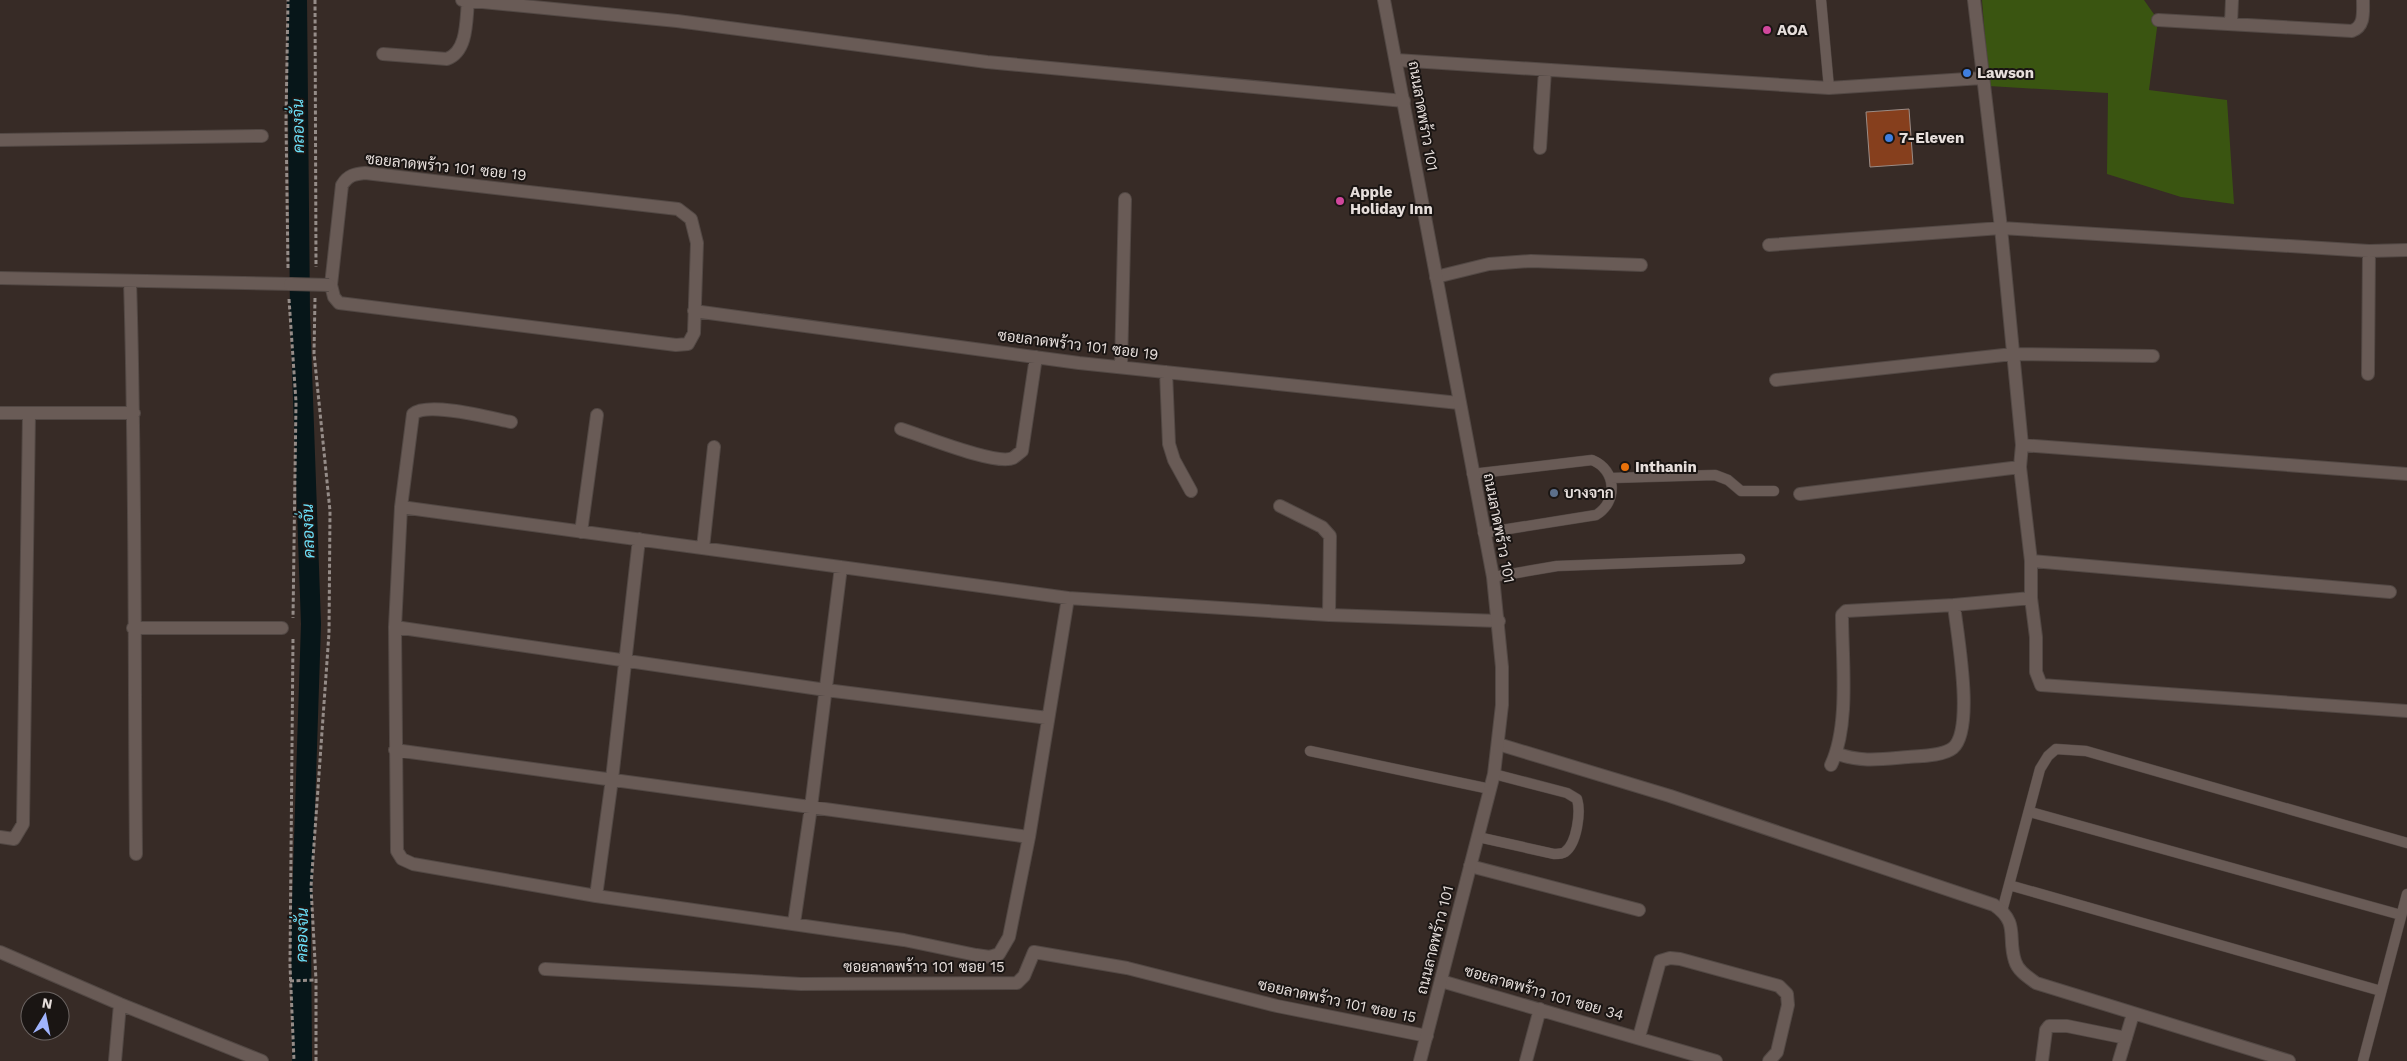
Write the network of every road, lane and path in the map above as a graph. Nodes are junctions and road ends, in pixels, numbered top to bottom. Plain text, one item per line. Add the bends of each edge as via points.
1 (288, 0) edge
2 (315, 0) edge
3 (1384, 0) edge
4 (1821, 0) edge
5 (1974, 0) edge
6 (2232, 0) edge
7 (2363, 0) edge
8 (472, 1) edge
9 (2158, 20) dead end
10 (2231, 24) junction
11 (383, 54) dead end
12 (1396, 60) junction
13 (1544, 70) junction
14 (1982, 78) junction
15 (1829, 88) junction
16 (1404, 101) junction
17 (262, 136) dead end
18 (0, 140) edge
19 (1540, 148) dead end
20 (1125, 199) dead end
21 (2001, 228) junction
22 (1769, 245) dead end
23 (2368, 250) junction
24 (2407, 250) edge
25 (1641, 265) dead end
26 (1436, 277) junction
27 (0, 278) edge
28 (130, 281) junction
29 (289, 284) junction
30 (315, 285) junction
31 (330, 285) junction
32 (694, 311) junction
33 (2013, 354) junction
34 (2153, 356) dead end
35 (1036, 357) junction
36 (1121, 367) junction
37 (1166, 372) junction
38 (2368, 374) dead end
39 (1776, 380) dead end
40 (1459, 403) junction
41 (0, 413) edge
42 (134, 413) junction
43 (29, 414) junction
44 (598, 416) dead end
45 (512, 422) dead end
46 (902, 429) dead end
47 (2022, 445) junction
48 (714, 447) dead end
49 (2020, 467) junction
50 (1472, 474) junction
51 (2407, 474) edge
52 (1611, 478) junction
53 (1191, 491) dead end
54 (1774, 491) dead end
55 (1800, 494) dead end
56 (1280, 506) dead end
57 (401, 507) junction
58 (581, 532) junction
59 (1483, 534) junction
60 (639, 540) junction
61 (703, 548) junction
62 (1740, 560) dead end
63 (2031, 561) junction
64 (841, 567) junction
65 (1493, 577) junction
66 (2390, 592) dead end
67 (1068, 598) junction
68 (2031, 598) junction
69 (1954, 605) junction
70 (1329, 615) junction
71 (1499, 621) junction
72 (395, 627) junction
73 (133, 628) junction
74 (289, 630) junction
75 (625, 660) junction
76 (826, 690) junction
77 (2407, 711) edge
78 (1048, 718) junction
79 (1498, 744) junction
80 (395, 750) junction
81 (1310, 751) dead end
82 (1494, 774) junction
83 (612, 779) junction
84 (1490, 789) junction
85 (811, 807) junction
86 (2030, 812) junction
87 (0, 837) edge
88 (1029, 837) junction
89 (1478, 837) junction
90 (2407, 843) edge
91 (136, 854) dead end
92 (1470, 866) junction
93 (2009, 885) junction
94 (2407, 894) edge
95 (596, 896) junction
96 (1639, 910) dead end
97 (2002, 910) junction
98 (2401, 915) junction
99 (794, 922) junction
100 (0, 952) edge
101 (545, 969) dead end
102 (290, 980) junction
103 (316, 980) junction
104 (1441, 981) junction
105 (2381, 991) junction
106 (120, 1004) junction
107 (1540, 1009) junction
108 (2133, 1014) junction
109 (1426, 1036) junction
110 (1639, 1037) junction
111 (2126, 1038) junction
112 (115, 1061) edge
113 (262, 1061) edge
114 (294, 1061) edge
115 (316, 1061) edge
116 (1420, 1061) edge
117 (1526, 1061) edge
118 (1716, 1061) edge
119 (1769, 1061) edge
120 (2042, 1061) edge
121 (2119, 1061) edge
122 (2289, 1061) edge
123 (2363, 1061) edge

1 - 29 path
2 - 30 path
3 - 12 street, ถนนลาดพร้าว 101
4 - 15 lane
5 - 14 street
6 - 10 street
7 - 10 street via 2362,23 2352,31
8 - 11 street via 463,42 455,56 447,59
8 - 16 street via 677,22 987,62
9 - 10 street
12 - 13 street
12 - 16 street, ถนนลาดพร้าว 101
13 - 15 street
13 - 19 street
14 - 15 street
14 - 21 street
16 - 26 street, ถนนลาดพร้าว 101
17 - 18 street
20 - 36 street
21 - 22 street
21 - 23 street
21 - 33 street
23 - 24 street
23 - 38 street
25 - 26 street via 1531,261 1489,264
26 - 40 street, ถนนลาดพร้าว 101
27 - 28 street
28 - 29 street
28 - 42 street
29 - 30 street, bridge
29 - 74 path via 296,402
30 - 31 street, bridge
30 - 103 path via 314,353 330,511 329,632 311,887
31 - 32 street, ซอยลาดพร้าว 101 ซอย 19 via 338,303 676,345 688,344 694,332
31 - 32 street, ซอยลาดพร้าว 101 ซอย 19 via 342,185 352,175 366,173 678,209 691,219 697,243
32 - 35 street, ซอยลาดพร้าว 101 ซอย 19
33 - 34 street
33 - 39 street
33 - 47 street
35 - 36 street, ซอยลาดพร้าว 101 ซอย 19
35 - 46 street via 1022,450 1012,458 998,459 978,454
36 - 37 street, ซอยลาดพร้าว 101 ซอย 19
37 - 40 street, ซอยลาดพร้าว 101 ซอย 19
37 - 53 street via 1170,444 1174,460
40 - 50 street, ถนนลาดพร้าว 101
41 - 43 street
42 - 43 street
42 - 73 street
43 - 87 street via 23,824 14,839
44 - 58 street
45 - 57 street via 434,408 418,409 413,414
47 - 49 street
47 - 51 street
48 - 61 street
49 - 55 street
49 - 63 street
50 - 52 lane via 1592,460 1606,469
50 - 59 street, ถนนลาดพร้าว 101
52 - 54 lane via 1715,475 1728,480 1741,491
52 - 59 lane via 1610,500 1596,515
56 - 70 street via 1322,527 1330,536
57 - 58 street
57 - 72 street
58 - 60 street
59 - 65 street, ถนนลาดพร้าว 101
60 - 61 street
60 - 75 street
61 - 64 street
62 - 65 lane via 1557,566
63 - 66 street
63 - 68 street
64 - 67 street
64 - 76 street
65 - 71 street, ถนนลาดพร้าว 101
67 - 70 street
67 - 78 street
68 - 69 street
68 - 77 street via 2036,672 2045,687
69 - 69 street via 1856,610 1842,615 1843,712 1834,759 1932,755 1952,749 1960,737 1964,692
70 - 71 street
71 - 79 street, ถนนลาดพร้าว 101 via 1502,667
72 - 75 street
72 - 80 street
73 - 74 street
73 - 91 street
74 - 102 path
75 - 76 street
75 - 83 street
76 - 78 street
76 - 85 street
78 - 88 street
79 - 82 street, ถนนลาดพร้าว 101
79 - 97 street via 1670,796
80 - 83 street
80 - 95 street via 397,851 402,859 413,864
81 - 84 lane
82 - 84 street, ถนนลาดพร้าว 101
82 - 89 lane via 1567,793 1577,799 1575,832 1570,847 1563,853 1554,854
83 - 85 street
83 - 95 street
84 - 89 street, ถนนลาดพร้าว 101
85 - 88 street
85 - 99 street
86 - 90 lane via 2040,769 2056,749 2068,749 2096,754
86 - 93 lane
86 - 98 lane
88 - 99 street via 1008,937 999,954 990,957 976,955
89 - 92 street, ถนนลาดพร้าว 101
92 - 96 street
92 - 104 street, ถนนลาดพร้าว 101
93 - 97 lane
93 - 105 lane
94 - 98 lane
95 - 99 street
97 - 108 street via 2012,924 2015,961 2022,972 2036,983
98 - 105 lane
100 - 106 street
101 - 109 street, ซอยลาดพร้าว 101 ซอย 15 via 801,984 1017,983 1024,976 1034,952 1127,968 1277,1006
102 - 103 path
102 - 114 path
103 - 115 path
104 - 107 street, ซอยลาดพร้าว 101 ซอย 34
104 - 109 street, ถนนลาดพร้าว 101
105 - 123 lane
106 - 112 street
106 - 113 street
107 - 110 street, ซอยลาดพร้าว 101 ซอย 34
107 - 117 street
108 - 111 street
108 - 122 street
109 - 116 street, ถนนลาดพร้าว 101
110 - 118 street, ซอยลาดพร้าว 101 ซอย 34
110 - 119 street, ซอยลาดพร้าว 101 ซอย 34 via 1660,961 1680,959 1779,986 1787,994 1788,1004 1776,1052
111 - 120 street via 2067,1026 2050,1026 2046,1030
111 - 121 street

